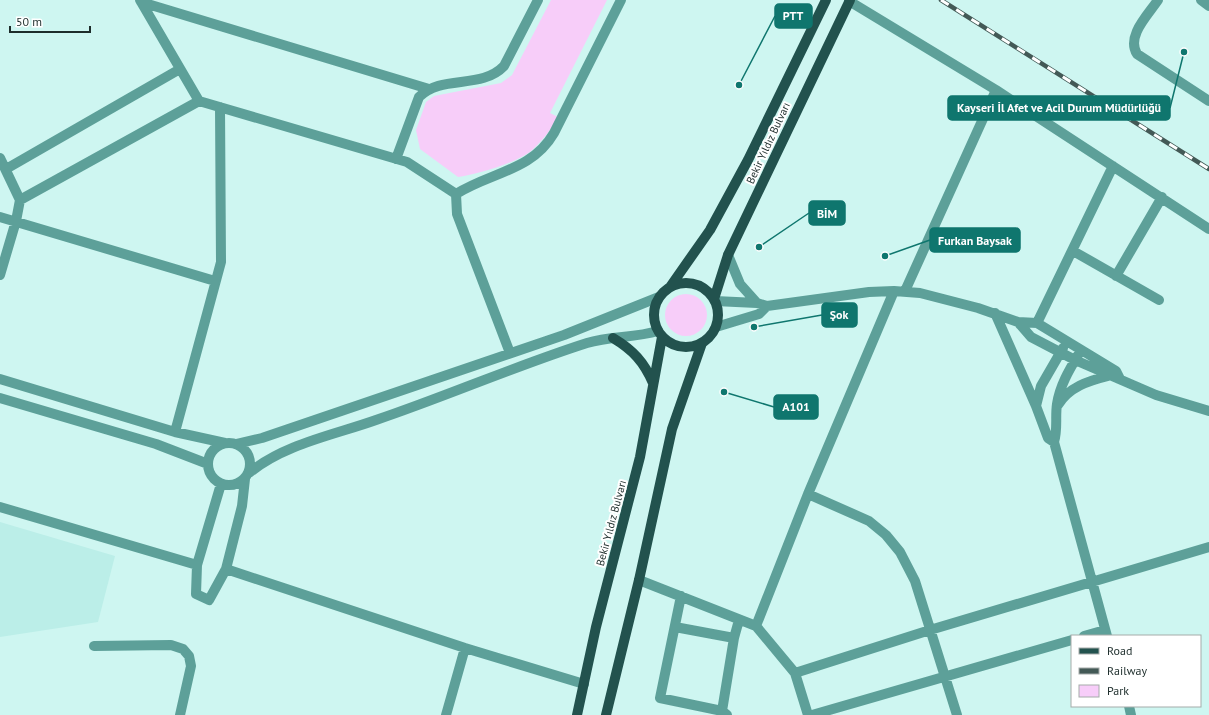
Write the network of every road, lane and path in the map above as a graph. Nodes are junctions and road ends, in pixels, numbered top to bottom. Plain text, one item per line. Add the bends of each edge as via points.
1 (538, 0) edge
2 (621, 0) edge
3 (826, 0) edge
4 (1158, 0) edge
5 (1201, 0) edge
6 (140, 1) edge
7 (849, 1) edge
8 (1209, 6) edge
9 (180, 69) junction
10 (429, 88) junction
11 (996, 90) junction
12 (199, 100) junction
13 (1209, 101) edge
14 (220, 107) junction
15 (0, 158) edge
16 (396, 159) junction
17 (1113, 166) junction
18 (6, 169) junction
19 (456, 194) junction
20 (1162, 197) junction
21 (20, 200) junction
22 (0, 216) edge
23 (16, 221) junction
24 (1209, 229) edge
25 (1073, 251) junction
26 (728, 255) junction
27 (0, 276) edge
28 (1116, 276) junction
29 (215, 281) junction
30 (670, 287) junction
31 (899, 291) junction
32 (659, 297) junction
33 (714, 300) junction
34 (1159, 300) dead end
35 (762, 305) junction
36 (995, 313) junction
37 (1018, 322) junction
38 (1037, 323) junction
39 (716, 327) junction
40 (660, 334) junction
41 (613, 338) junction
42 (1067, 341) junction
43 (702, 343) junction
44 (1081, 350) junction
45 (510, 353) junction
46 (1060, 353) junction
47 (1075, 360) junction
48 (1108, 376) junction
49 (0, 379) edge
50 (1120, 379) junction
51 (654, 384) junction
52 (0, 398) edge
53 (1036, 406) junction
54 (1057, 407) junction
55 (1209, 411) edge
56 (174, 432) junction
57 (1054, 442) junction
58 (225, 443) junction
59 (236, 444) junction
60 (208, 464) junction
61 (247, 476) junction
62 (221, 484) junction
63 (808, 494) junction
64 (0, 507) edge
65 (1209, 547) edge
66 (197, 565) junction
67 (226, 569) junction
68 (639, 580) junction
69 (1092, 582) junction
70 (680, 596) junction
71 (739, 620) junction
72 (756, 626) junction
73 (675, 627) junction
74 (930, 630) junction
75 (1106, 633) edge
76 (1091, 635) edge
77 (734, 638) junction
78 (1071, 640) edge
79 (94, 646) dead end
80 (465, 648) junction
81 (795, 673) junction
82 (945, 677) junction
83 (584, 684) junction
84 (725, 713) edge
85 (180, 715) edge
86 (446, 715) edge
87 (578, 715) edge
88 (606, 715) edge
89 (808, 715) edge
90 (812, 715) edge
91 (957, 715) edge

1 - 10 street via 499,71 481,80
2 - 19 street via 554,134 542,150 518,167 480,181
3 - 30 main road, Bekir Yıldız Bulvarı via 748,160 702,243
4 - 13 street via 1134,36 1134,50
5 - 8 street
6 - 9 street
6 - 10 street
7 - 11 street
7 - 26 main road, Bekir Yıldız Bulvarı
9 - 12 street
9 - 18 street
10 - 16 street via 416,102
11 - 17 street
11 - 31 street
12 - 14 street
12 - 21 street
14 - 16 street
14 - 29 street via 221,262
15 - 18 street
16 - 19 street via 407,162
17 - 20 street
17 - 25 street
18 - 21 street
19 - 45 street via 457,214
20 - 24 street
20 - 28 street
21 - 23 street
22 - 23 street
23 - 27 street
23 - 29 street
25 - 28 street
25 - 38 street
26 - 33 main road, Bekir Yıldız Bulvarı
26 - 35 street via 740,284
28 - 34 street
29 - 56 street
30 - 32 main road
30 - 33 main road via 683,283 697,285 704,288
31 - 35 street via 869,292
31 - 36 street via 948,299
31 - 63 street
32 - 40 main road via 654,310 655,324
32 - 45 street via 591,325
33 - 35 street
33 - 39 main road via 718,312
35 - 39 street via 759,314
36 - 37 street
36 - 53 street
37 - 38 street
37 - 46 street via 1031,337
38 - 42 street
39 - 43 main road
40 - 41 street
40 - 43 main road via 681,347
40 - 51 main road, Bekir Yıldız Bulvarı
41 - 51 main road via 626,345 639,358
41 - 61 street via 558,353 378,420 286,450 265,461
42 - 44 street
42 - 46 street
43 - 68 main road via 672,429
44 - 47 street
44 - 50 street via 1116,370
45 - 59 street via 262,438
46 - 47 street
46 - 53 street via 1041,386
47 - 48 street
47 - 54 street via 1062,386
48 - 50 street
48 - 54 street via 1076,387
49 - 56 street
50 - 55 street via 1156,395
51 - 83 main road, Bekir Yıldız Bulvarı via 640,457 596,627
52 - 60 street via 156,444
53 - 57 street via 1048,438
54 - 57 street via 1057,434
56 - 58 street
57 - 69 street
58 - 59 street
58 - 60 street via 213,451
59 - 61 street via 242,447 248,456 250,463
60 - 62 street via 211,475
61 - 62 street via 235,485
61 - 67 street
62 - 66 street
63 - 72 street
63 - 74 street via 869,521 886,535 911,571
64 - 66 street
65 - 69 street
66 - 67 street via 196,594 210,600
67 - 80 street
68 - 70 street
68 - 88 main road
69 - 74 street
69 - 75 street
70 - 71 street
70 - 73 street
71 - 72 street
71 - 77 street
72 - 81 street
73 - 77 street
73 - 84 street via 660,698
74 - 81 street
74 - 82 street
75 - 76 street
77 - 84 street
78 - 82 street
79 - 85 street via 171,645 183,649 189,656 191,666
80 - 83 street
80 - 86 street
81 - 89 street
82 - 90 street
82 - 91 street
83 - 87 main road, Bekir Yıldız Bulvarı

